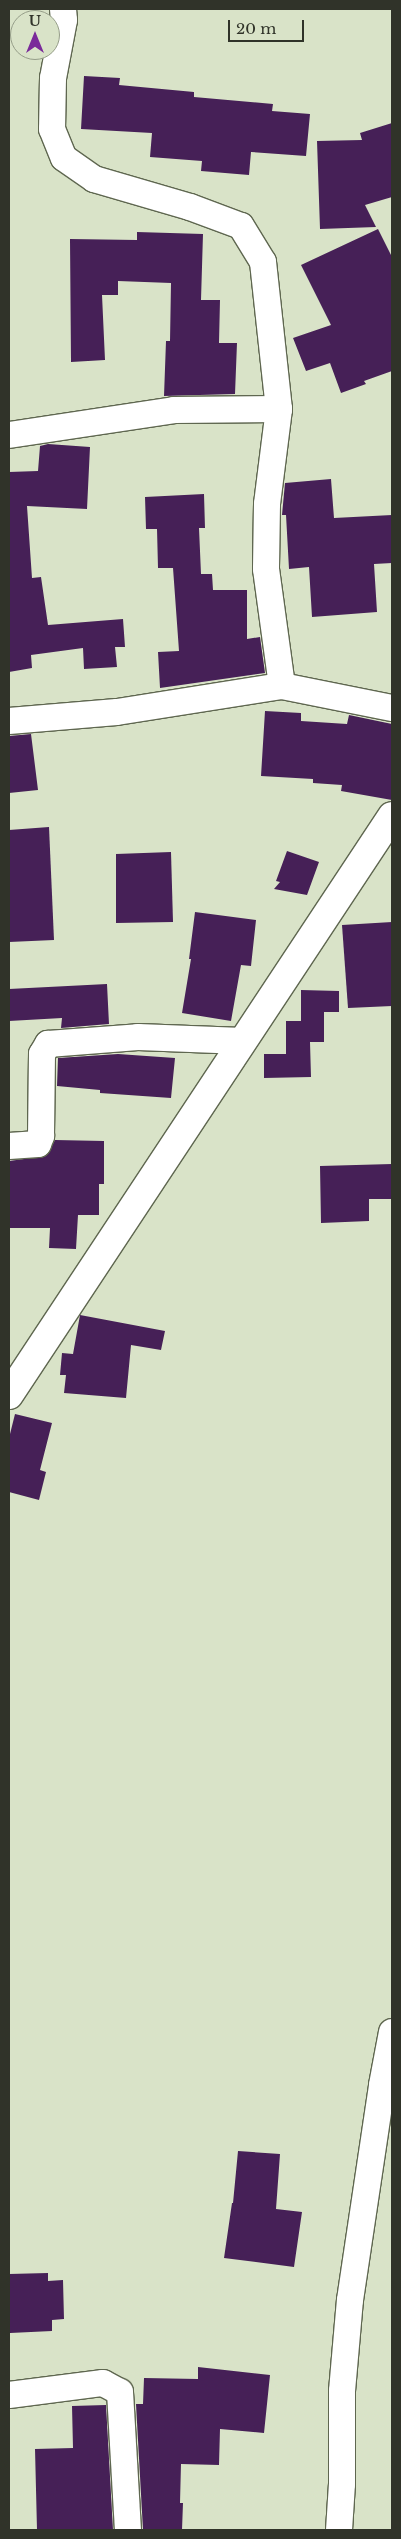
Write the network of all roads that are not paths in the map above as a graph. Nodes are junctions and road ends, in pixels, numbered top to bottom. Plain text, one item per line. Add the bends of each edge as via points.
1 (63, 9) edge
2 (279, 409) junction
3 (9, 436) edge
4 (282, 686) junction
5 (392, 708) edge
6 (9, 722) edge
7 (392, 816) edge
8 (243, 1041) junction
9 (9, 1146) edge
10 (9, 1395) edge
11 (392, 2032) edge
12 (9, 2395) edge
13 (128, 2530) edge
14 (339, 2530) edge

1 - 2 street via 64,20 53,78 52,129 64,158 94,179 190,207 241,226 263,262
2 - 3 street via 174,410
2 - 4 street via 266,504 266,569
4 - 5 street
4 - 6 street via 117,712
7 - 8 street
8 - 9 street via 138,1037 48,1044 42,1054 41,1136 38,1144
8 - 10 street
11 - 14 street via 350,2300 342,2391
12 - 13 street via 103,2383 120,2392

